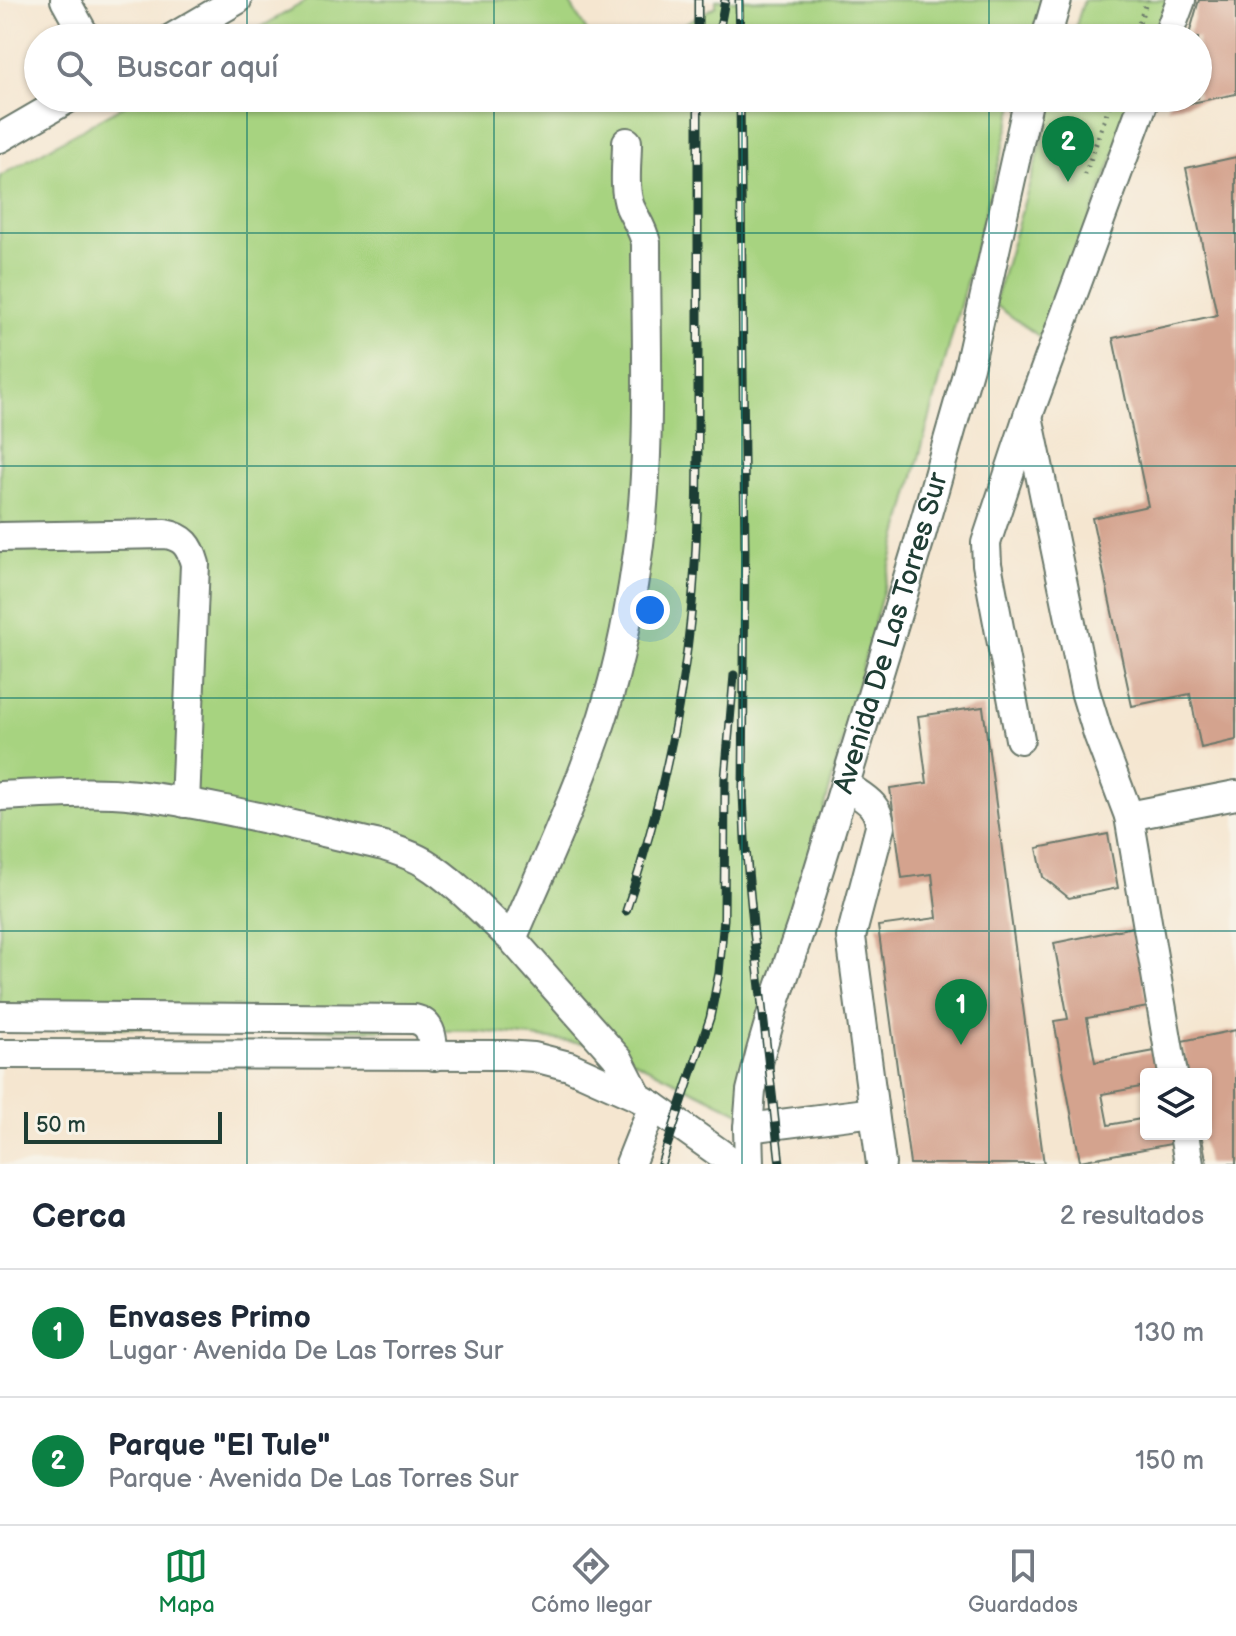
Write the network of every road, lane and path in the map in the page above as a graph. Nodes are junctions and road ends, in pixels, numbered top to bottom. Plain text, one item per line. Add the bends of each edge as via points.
1 (65, 0) edge
2 (237, 0) edge
3 (1057, 0) edge
4 (1147, 0) edge
5 (1181, 0) edge
6 (78, 24) edge
7 (196, 24) edge
8 (1050, 24) edge
9 (1139, 24) edge
10 (1172, 24) edge
11 (45, 112) edge
12 (1026, 112) edge
13 (1107, 112) edge
14 (1140, 112) edge
15 (0, 138) edge
16 (627, 142) dead end
17 (1083, 179) dead end
18 (1028, 416) junction
19 (0, 537) edge
20 (1020, 739) dead end
21 (845, 785) junction
22 (1236, 795) edge
23 (0, 796) edge
24 (185, 803) junction
25 (1129, 816) junction
26 (512, 939) junction
27 (0, 1016) edge
28 (0, 1054) edge
29 (434, 1056) junction
30 (1172, 1068) edge
31 (646, 1101) junction
32 (874, 1112) junction
33 (748, 1128) junction
34 (1185, 1140) edge
35 (630, 1164) edge
36 (735, 1164) edge
37 (749, 1164) edge
38 (881, 1164) edge
39 (1189, 1164) edge

1 - 6 street
2 - 7 street
3 - 8 street
4 - 9 path
5 - 10 street
11 - 15 street
12 - 21 street, Avenida De Las Torres Sur via 969,367
13 - 17 path
14 - 18 street
16 - 26 street via 627,194 646,243 646,476 637,560 597,736
18 - 20 street via 986,543
18 - 25 street via 1085,691
19 - 24 street via 165,534 185,541 195,564
21 - 32 street via 872,804 880,827 851,937
21 - 33 street, Avenida De Las Torres Sur via 766,1035 751,1091
22 - 25 street
23 - 24 street via 77,792
24 - 26 street via 405,853 444,876
25 - 30 street
26 - 31 street via 619,1060
27 - 29 street via 414,1019 432,1033
28 - 29 street
29 - 31 street via 534,1057 569,1066
31 - 35 street
31 - 36 street
32 - 33 street
32 - 38 street
33 - 37 street, Avenida De Las Torres Sur
34 - 39 street

